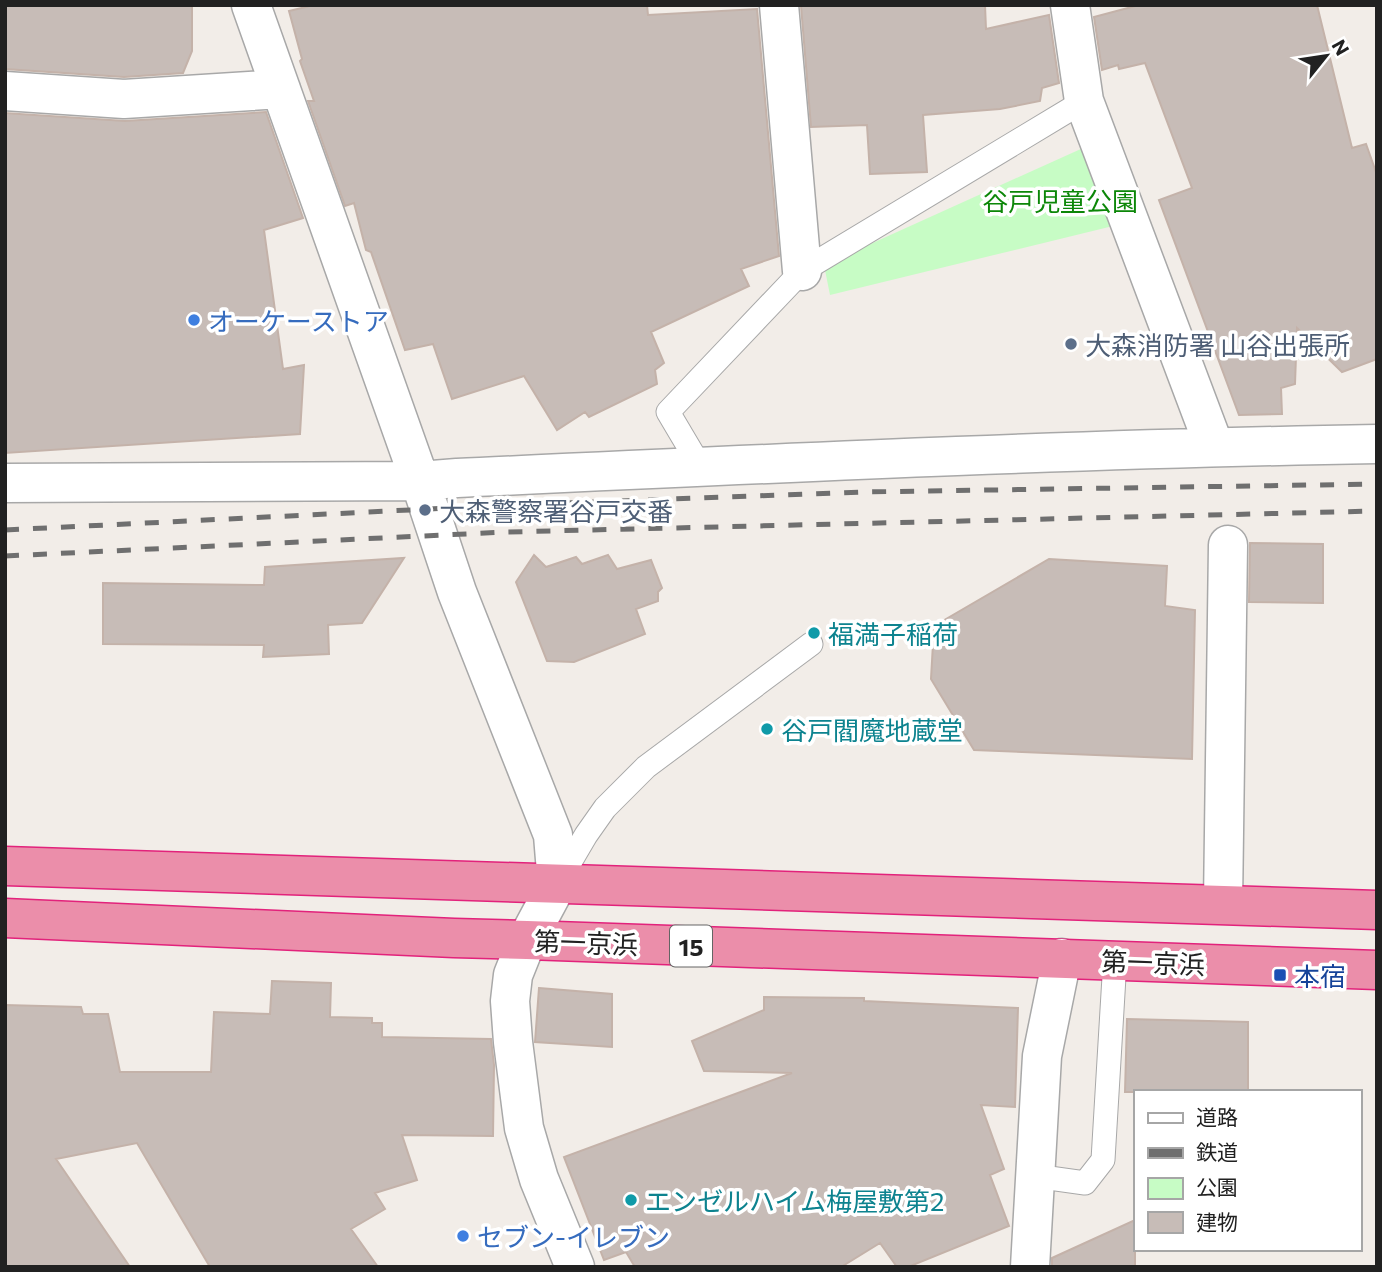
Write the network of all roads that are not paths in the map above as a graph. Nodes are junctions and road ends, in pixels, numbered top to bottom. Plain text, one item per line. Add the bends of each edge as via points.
1 (251, 5) edge
2 (779, 5) edge
3 (1070, 5) edge
4 (281, 89) junction
5 (5, 91) edge
6 (1084, 101) junction
7 (802, 271) junction
8 (1377, 444) edge
9 (1214, 446) junction
10 (700, 466) junction
11 (420, 481) junction
12 (5, 483) edge
13 (1228, 545) dead end
14 (811, 644) dead end
15 (5, 866) edge
16 (557, 884) junction
17 (1223, 904) junction
18 (1377, 910) edge
19 (5, 918) edge
20 (527, 940) junction
21 (1062, 958) junction
22 (1115, 960) junction
23 (1377, 970) edge
24 (1035, 1176) junction
25 (575, 1267) edge
26 (1030, 1267) edge

1 - 4 street
2 - 7 street
3 - 6 street
4 - 5 street via 124,99
4 - 11 street
6 - 7 lane
6 - 9 street
7 - 10 lane via 668,412
8 - 9 street
9 - 10 street
10 - 11 street
11 - 12 street
11 - 16 street via 457,592 553,835
13 - 17 street
14 - 16 lane via 646,767 605,808
15 - 16 highway, 15
16 - 17 highway, 15
16 - 20 street
17 - 18 highway, 15
19 - 20 highway, 第一京浜 / 15
20 - 21 highway, 第一京浜 / 15
20 - 25 street via 513,975 510,1001 524,1128
21 - 22 highway, 第一京浜 / 15
21 - 24 street via 1042,1056
22 - 23 highway, 第一京浜 / 15
22 - 24 lane via 1103,1160 1085,1183
24 - 26 street

